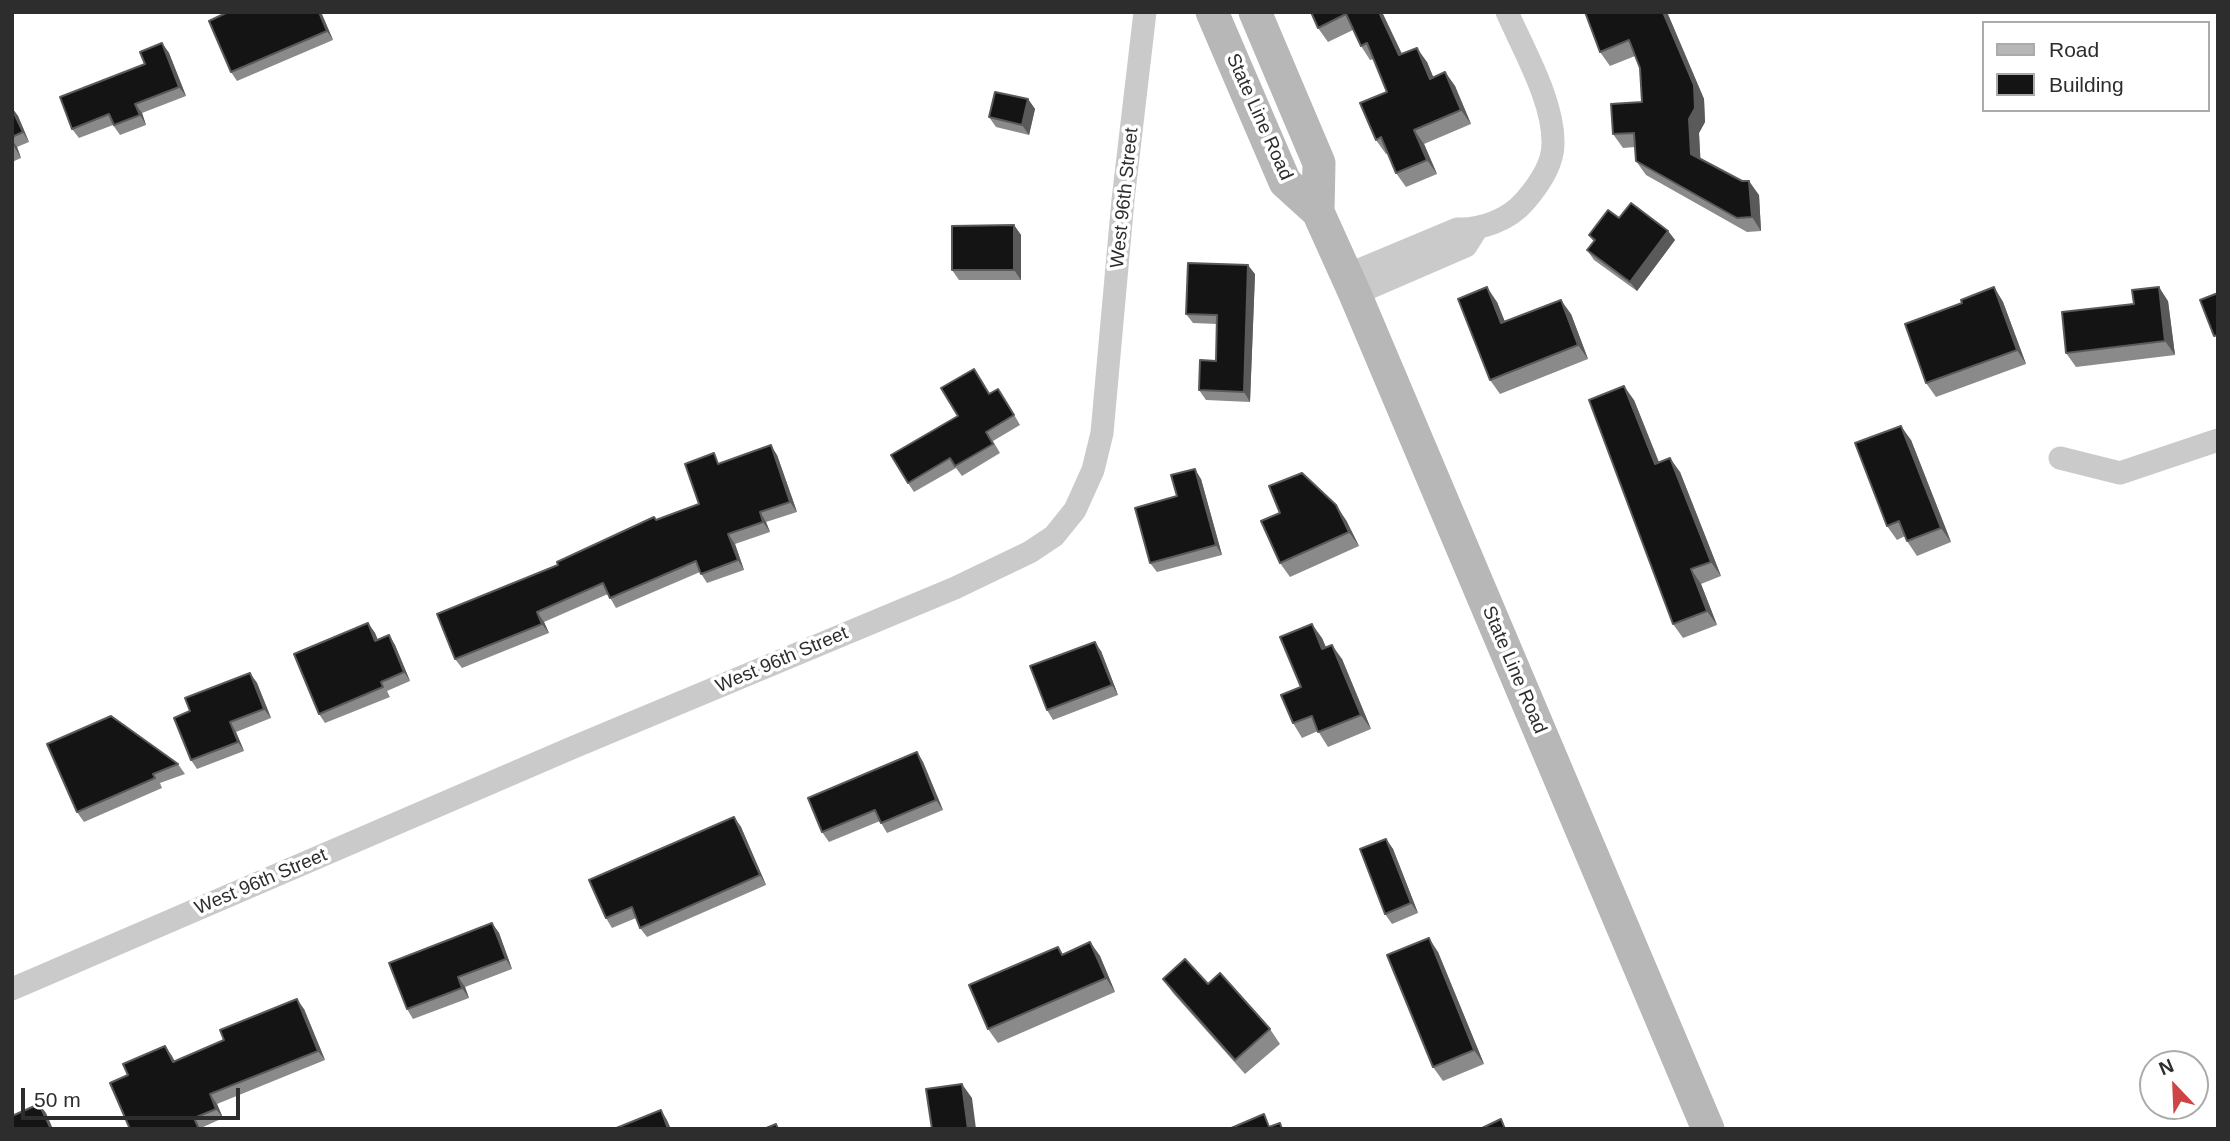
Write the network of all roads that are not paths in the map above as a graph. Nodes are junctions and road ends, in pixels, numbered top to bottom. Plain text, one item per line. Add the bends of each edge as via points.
1 (1145, 12) edge
2 (1212, 12) edge
3 (1255, 12) edge
4 (1507, 12) edge
5 (1318, 212) junction
6 (1351, 285) junction
7 (2218, 440) edge
8 (2060, 458) dead end
9 (12, 989) edge
10 (1709, 1129) edge

1 - 9 street, West 96th Street via 1102,433 1093,470 1075,510 1054,536 955,588
2 - 5 main road, State Line Road via 1285,182
3 - 5 main road, State Line Road via 1319,163
4 - 6 street via 1551,122 1554,146 1548,167 1520,207 1476,230 1457,229
5 - 6 main road, State Line Road
6 - 10 main road, State Line Road
7 - 8 street via 2120,473

